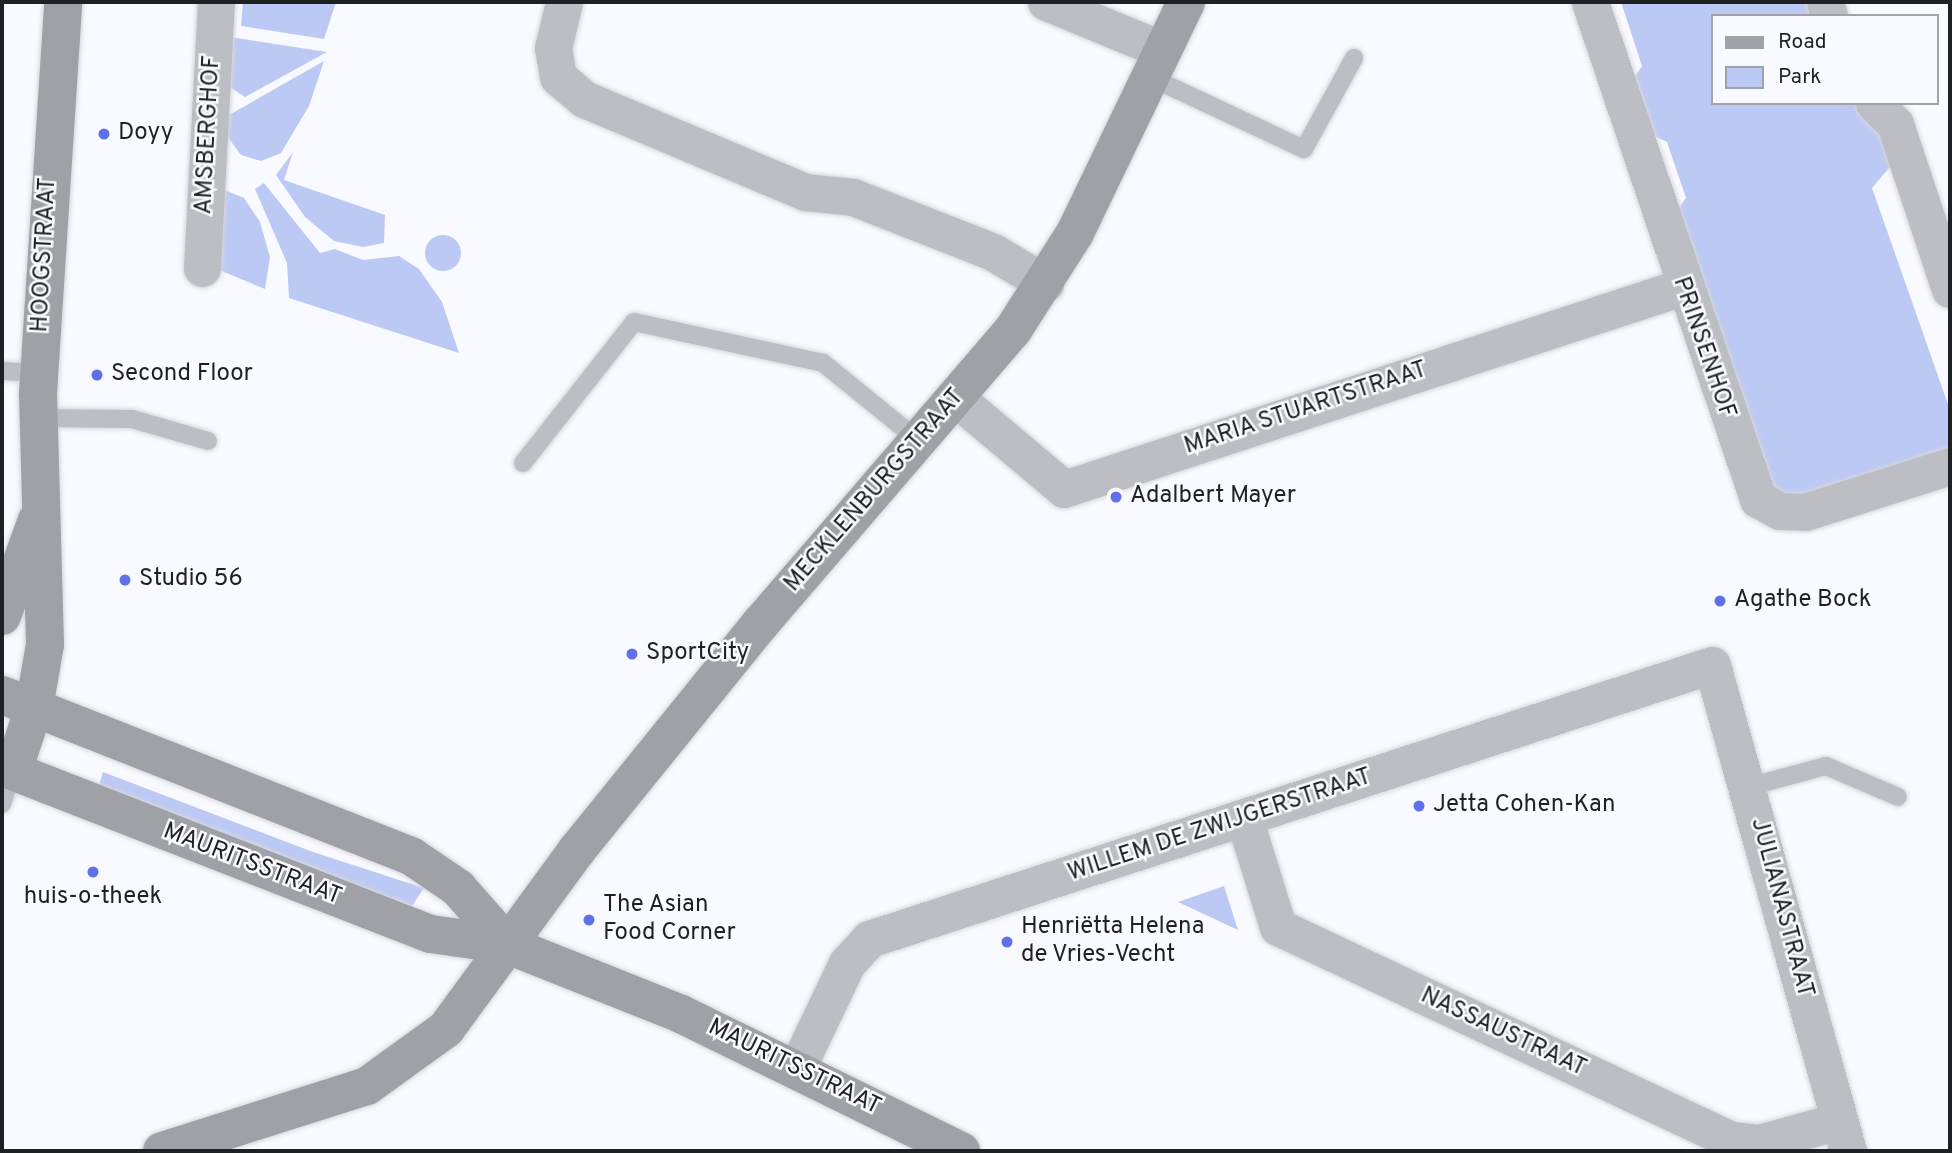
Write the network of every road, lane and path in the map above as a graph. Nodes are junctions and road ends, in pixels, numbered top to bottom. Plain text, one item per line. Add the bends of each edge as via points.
1 (63, 2) edge
2 (216, 2) edge
3 (564, 2) edge
4 (1046, 2) edge
5 (1186, 2) edge
6 (1590, 2) edge
7 (1354, 58) dead end
8 (1156, 63) junction
9 (1876, 105) edge
10 (202, 268) dead end
11 (1045, 283) junction
12 (1682, 287) junction
13 (1950, 289) edge
14 (2, 371) edge
15 (39, 373) junction
16 (956, 398) junction
17 (39, 418) junction
18 (918, 440) junction
19 (208, 441) dead end
20 (523, 463) dead end
21 (1950, 466) edge
22 (42, 508) junction
23 (2, 615) edge
24 (1712, 665) joint
25 (18, 701) edge
26 (5, 781) edge
27 (1748, 787) junction
28 (1898, 797) dead end
29 (1244, 818) junction
30 (508, 945) junction
31 (797, 1068) junction
32 (1843, 1136) edge
33 (162, 1151) edge
34 (961, 1151) edge

1 - 15 main road, HOOGSTRAAT
2 - 10 street, AMSBERGHOF
3 - 11 street via 554,48 558,76 584,99 805,192 853,197 993,252
4 - 8 street
5 - 8 main road, MECKLENBURGSTRAAT
6 - 12 street, PRINSENHOF
7 - 8 lane via 1304,149
8 - 11 main road, MECKLENBURGSTRAAT
9 - 13 street via 1895,124
11 - 16 main road, MECKLENBURGSTRAAT
12 - 16 street, MARIA STUARTSTRAAT via 1063,489
12 - 21 street, PRINSENHOF via 1750,485 1768,508 1805,512
14 - 15 lane
15 - 17 main road, HOOGSTRAAT
16 - 18 main road, MECKLENBURGSTRAAT
17 - 19 lane via 132,419
17 - 22 main road, HOOGSTRAAT
18 - 20 lane via 823,363 634,323
18 - 30 main road, MECKLENBURGSTRAAT via 761,623
22 - 23 main road, HOOGSTRAAT
22 - 25 main road, HOOGSTRAAT via 45,644
24 - 27 street, JULIANASTRAAT
24 - 29 street, WILLEM DE ZWIJGERSTRAAT
25 - 26 main road, HOOGSTRAAT
25 - 30 main road, MAURITSSTRAAT via 411,856 458,888
26 - 30 main road, MAURITSSTRAAT via 430,934
27 - 28 lane via 1826,766
27 - 32 street, JULIANASTRAAT
29 - 31 street, WILLEM DE ZWIJGERSTRAAT via 869,939 847,962
29 - 32 street, NASSAUSTRAAT via 1278,927 1731,1140 1759,1143
30 - 31 main road, MAURITSSTRAAT
30 - 33 main road via 446,1029 396,1069 340,1097
31 - 34 main road, MAURITSSTRAAT

